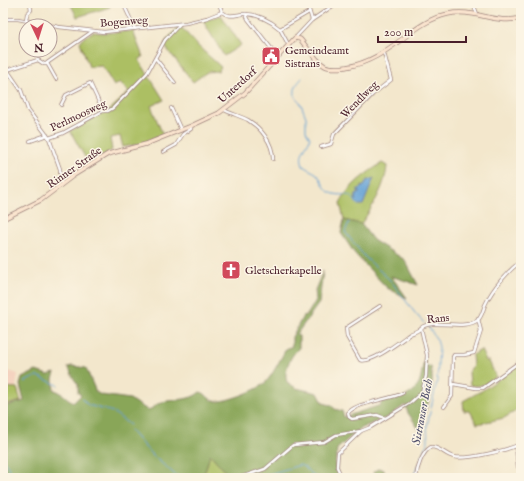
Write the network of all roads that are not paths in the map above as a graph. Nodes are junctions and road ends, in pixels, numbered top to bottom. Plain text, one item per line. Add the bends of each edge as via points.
1 (30, 3) edge
2 (123, 3) edge
3 (219, 3) edge
4 (306, 3) edge
5 (337, 3) edge
6 (473, 3) edge
7 (222, 12) junction
8 (309, 12) junction
9 (246, 14) junction
10 (477, 14) junction
11 (26, 18) edge
12 (521, 18) edge
13 (3, 19) edge
14 (18, 20) edge
15 (312, 20) junction
16 (180, 24) junction
17 (58, 26) edge
18 (135, 29) junction
19 (280, 29) junction
20 (92, 31) junction
21 (296, 37) junction
22 (288, 44) junction
23 (384, 53) junction
24 (278, 57) junction
25 (156, 59) junction
26 (3, 64) edge
27 (47, 64) junction
28 (7, 70) junction
29 (56, 79) dead end
30 (175, 83) dead end
31 (61, 104) dead end
32 (171, 108) dead end
33 (224, 110) junction
34 (103, 111) junction
35 (192, 126) junction
36 (181, 130) junction
37 (48, 136) junction
38 (30, 141) dead end
39 (321, 147) dead end
40 (163, 152) dead end
41 (272, 159) dead end
42 (61, 185) junction
43 (3, 219) edge
44 (520, 262) edge
45 (380, 306) dead end
46 (478, 319) junction
47 (421, 328) junction
48 (521, 361) edge
49 (453, 384) junction
50 (403, 394) dead end
51 (444, 407) dead end
52 (386, 418) junction
53 (361, 431) junction
54 (521, 444) edge
55 (516, 446) junction
56 (521, 468) edge
57 (238, 478) edge
58 (342, 478) edge
59 (416, 478) edge

1 - 11 street via 31,10
2 - 18 street
3 - 7 street
4 - 8 street
5 - 15 street
6 - 10 street
7 - 9 street via 230,16
7 - 16 street, Bogenweg
8 - 15 street
8 - 19 street
9 - 19 street via 264,18
9 - 24 street
10 - 12 main road via 504,20
10 - 23 main road via 456,13 441,16
13 - 14 street, Bogenweg
15 - 21 street
16 - 18 street, Bogenweg
16 - 25 street, Perlmoosweg via 165,40
17 - 20 street, Bogenweg
18 - 20 street, Bogenweg
19 - 22 street
20 - 27 street
21 - 22 main road, Unterdorf
21 - 23 main road via 320,63 329,67 361,64
22 - 24 main road, Unterdorf
23 - 39 street, Wendlweg via 391,80 373,94 335,134 331,144
24 - 33 main road, Unterdorf via 245,93
25 - 30 street
25 - 34 street, Perlmoosweg via 147,73 113,108
26 - 28 street
27 - 28 street via 38,60
27 - 29 street
28 - 37 street via 22,92 28,110
31 - 34 street via 66,95 90,83
32 - 36 street
33 - 35 main road, Unterdorf
33 - 41 street via 260,129 270,145
34 - 37 street, Perlmoosweg via 63,133
35 - 36 main road, Unterdorf
35 - 40 street via 183,134 178,144
36 - 42 main road, Rinner Straße via 142,145 111,152
37 - 38 street, Perlmoosweg
37 - 42 street via 60,169
42 - 43 main road, Rinner Straße via 41,200
44 - 46 street via 491,295
45 - 47 street via 346,328 346,335 360,360 367,361
46 - 47 street, Rans via 465,324 427,325
46 - 49 street via 481,331 474,354 453,355
47 - 52 street, Rans via 426,350 427,374 422,392
48 - 49 street via 482,388
49 - 51 street via 452,396
50 - 52 street via 359,406 348,413 351,419 377,415
52 - 53 street, Rans
53 - 57 street via 336,435 324,442 292,445 265,469
53 - 58 street via 338,453 336,464
54 - 55 street
55 - 56 street via 518,467
55 - 59 street via 491,453 455,457 434,447 428,449 422,457

